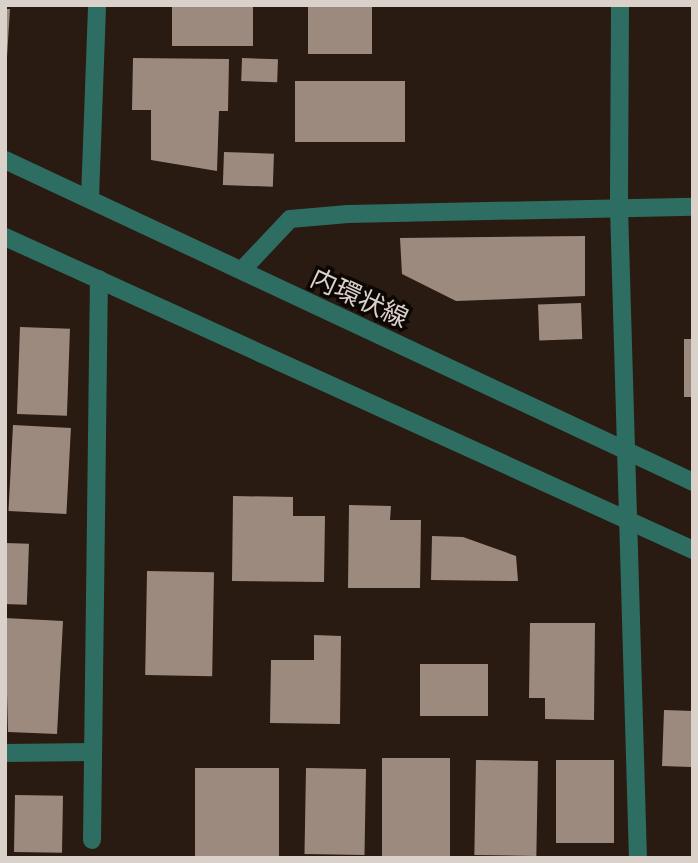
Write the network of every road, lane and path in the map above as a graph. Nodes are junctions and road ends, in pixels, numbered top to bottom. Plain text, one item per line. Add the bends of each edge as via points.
1 (97, 5) edge
2 (620, 5) edge
3 (5, 160) edge
4 (90, 198) junction
5 (693, 207) edge
6 (619, 208) junction
7 (5, 237) edge
8 (242, 270) junction
9 (99, 279) junction
10 (626, 453) junction
11 (693, 482) edge
12 (631, 520) junction
13 (693, 550) edge
14 (93, 752) junction
15 (5, 753) edge
16 (92, 840) dead end
17 (638, 858) edge

1 - 4 street
2 - 6 street
3 - 4 street, 内環状線
4 - 8 street, 内環状線
5 - 6 street
6 - 8 street via 290,219
6 - 10 street
7 - 9 street
8 - 10 street, 内環状線
9 - 12 street
9 - 14 street
10 - 11 street, 内環状線
10 - 12 street
12 - 13 street
12 - 17 street
14 - 15 street
14 - 16 street

